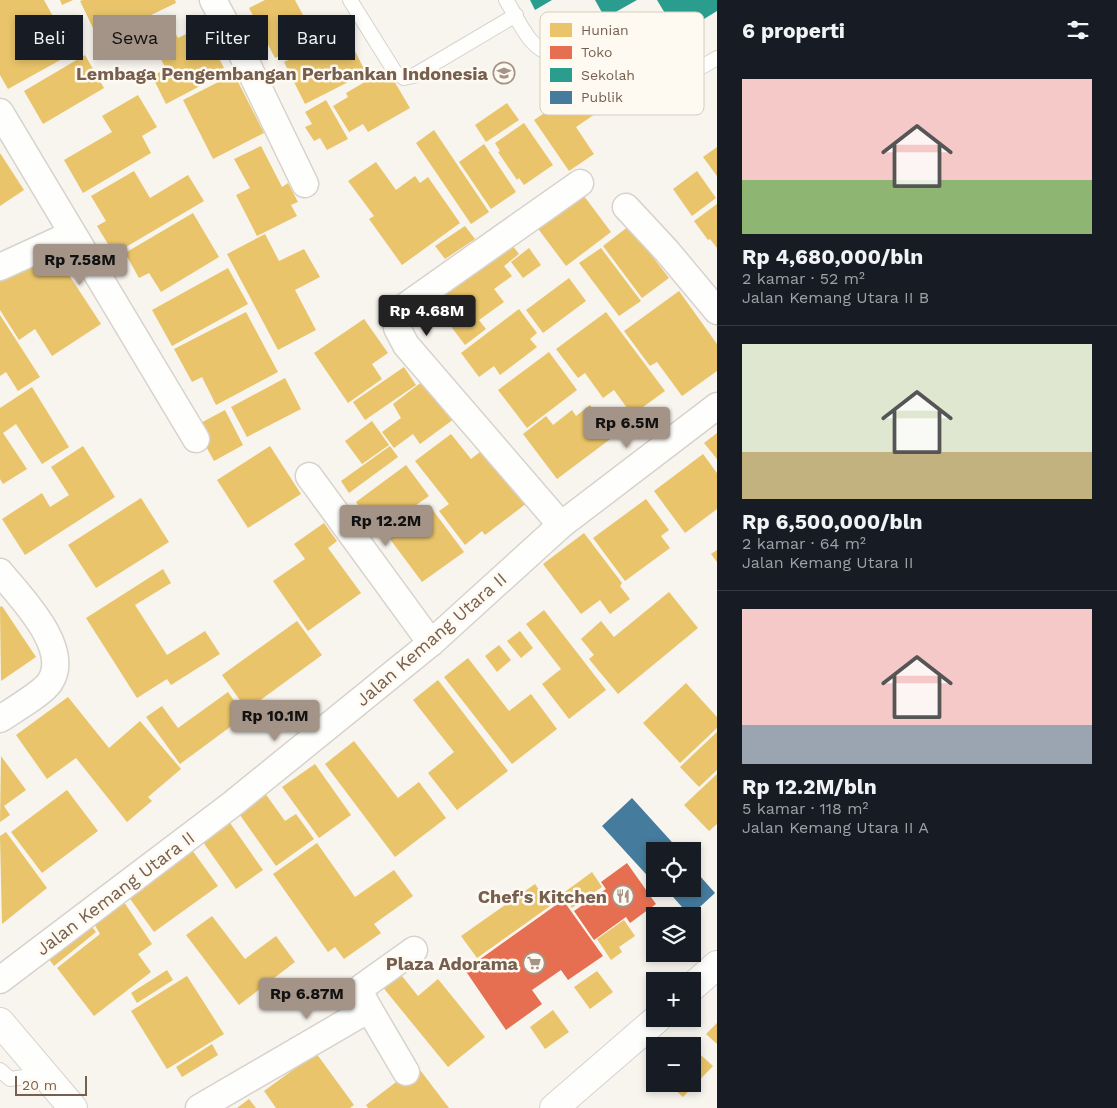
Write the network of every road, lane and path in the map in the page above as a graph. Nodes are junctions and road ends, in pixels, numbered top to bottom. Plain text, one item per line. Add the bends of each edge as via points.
1 (212, 0) edge
2 (350, 0) edge
3 (506, 0) edge
4 (516, 15) junction
5 (540, 50) edge
6 (717, 58) edge
7 (704, 65) edge
8 (0, 112) edge
9 (580, 183) dead end
10 (304, 184) dead end
11 (626, 207) dead end
12 (72, 234) junction
13 (0, 267) edge
14 (717, 310) edge
15 (717, 406) edge
16 (196, 439) dead end
17 (309, 476) dead end
18 (561, 525) junction
19 (0, 572) edge
20 (431, 643) junction
21 (0, 719) edge
22 (414, 950) dead end
23 (717, 965) edge
24 (701, 979) edge
25 (0, 980) edge
26 (369, 1009) junction
27 (0, 1022) edge
28 (648, 1027) edge
29 (0, 1070) edge
30 (406, 1072) dead end
31 (24, 1077) dead end
32 (73, 1108) edge
33 (199, 1108) edge
34 (554, 1108) edge

1 - 10 street via 245,60
2 - 4 lane via 395,72 404,78 413,76
3 - 4 lane
4 - 5 lane via 532,43
6 - 7 lane
8 - 12 street
9 - 18 street via 397,315 397,328 406,346
11 - 14 street
12 - 13 street
12 - 16 street
15 - 18 street, Jalan Kemang Utara II
17 - 20 street
18 - 20 street, Jalan Kemang Utara II
19 - 21 street via 52,643 55,664 50,682
20 - 25 street, Jalan Kemang Utara II via 231,805
22 - 26 street via 362,987 361,994
23 - 24 street
26 - 30 street
26 - 33 street
27 - 32 street
28 - 34 street
29 - 31 lane via 10,1079

